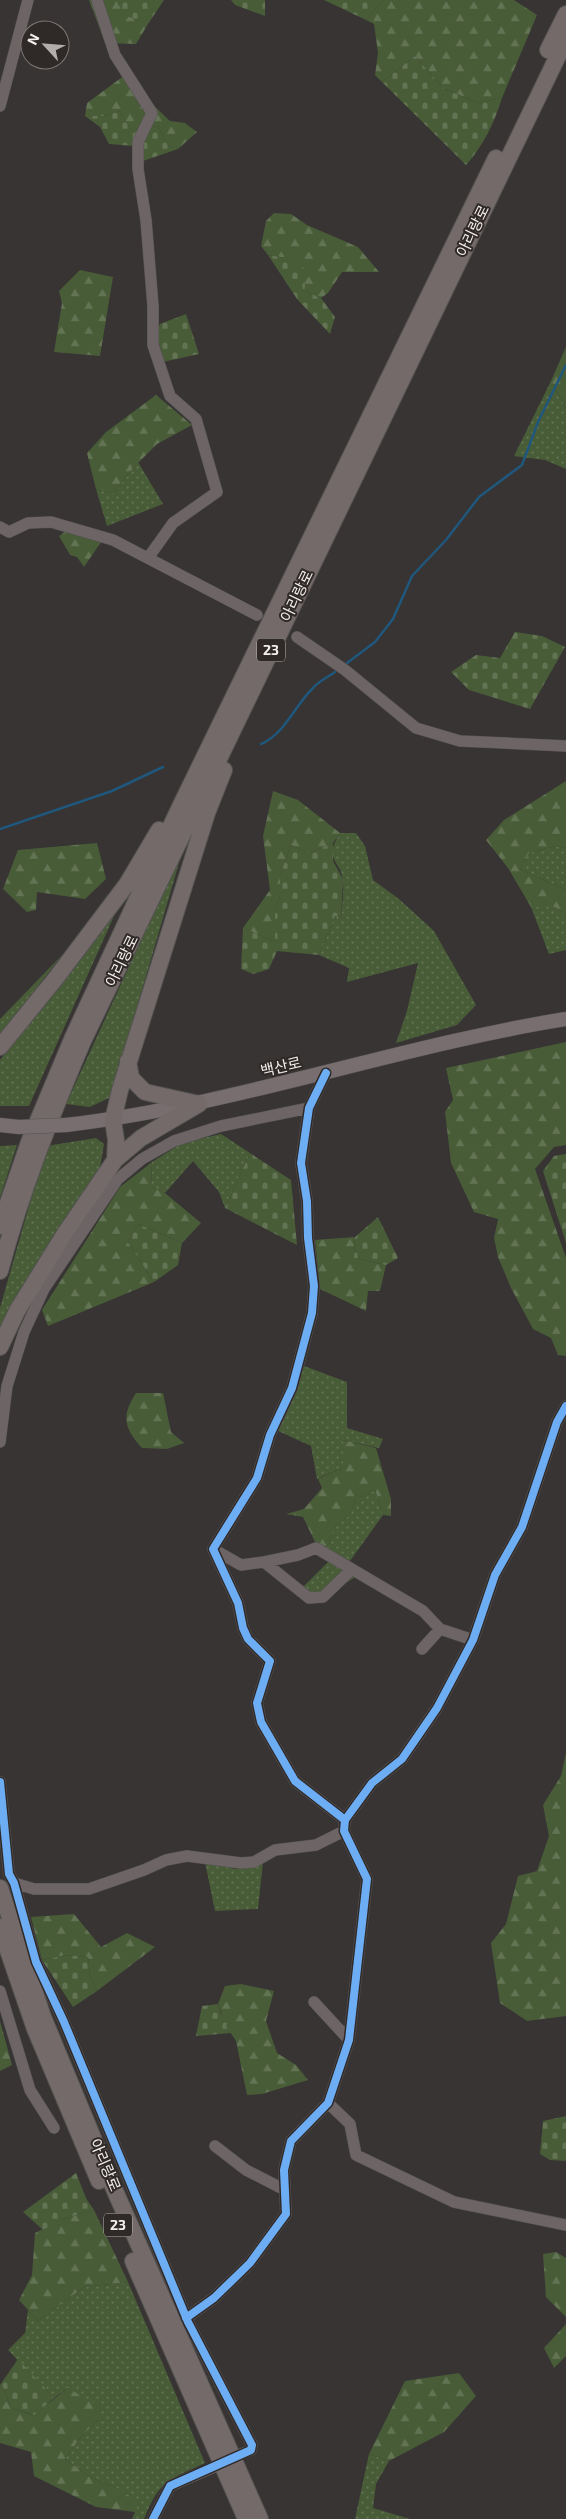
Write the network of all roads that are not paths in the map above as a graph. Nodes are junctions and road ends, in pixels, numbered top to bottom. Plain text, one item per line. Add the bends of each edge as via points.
1 (28, 0) edge
2 (97, 0) edge
3 (566, 14) edge
4 (566, 39) edge
5 (0, 106) edge
6 (0, 527) edge
7 (148, 558) junction
8 (257, 615) dead end
9 (297, 637) dead end
10 (239, 716) junction
11 (566, 746) edge
12 (178, 811) junction
13 (566, 1019) edge
14 (0, 1047) edge
15 (128, 1061) junction
16 (326, 1073) junction
17 (199, 1104) junction
18 (309, 1108) junction
19 (112, 1120) junction
20 (0, 1125) edge
21 (115, 1160) junction
22 (0, 1226) edge
23 (0, 1271) edge
24 (0, 1346) edge
25 (566, 1406) edge
26 (0, 1442) edge
27 (213, 1550) junction
28 (264, 1562) junction
29 (351, 1570) junction
30 (440, 1629) junction
31 (473, 1640) junction
32 (422, 1649) dead end
33 (0, 1782) edge
34 (344, 1826) junction
35 (7, 1886) edge
36 (0, 1927) edge
37 (0, 1991) edge
38 (314, 2002) dead end
39 (349, 2040) junction
40 (328, 2103) junction
41 (54, 2128) dead end
42 (215, 2146) dead end
43 (285, 2190) junction
44 (566, 2225) edge
45 (186, 2318) junction
46 (241, 2454) dead end
47 (218, 2465) dead end
48 (153, 2519) edge
49 (246, 2519) edge
50 (260, 2519) edge

1 - 5 street
2 - 7 street via 115,55 152,112 138,142 138,169 146,220 153,345 170,396 196,419 217,492 173,523
3 - 12 highway, 아리랑로 / 23
4 - 10 highway, 아리랑로 / 23
6 - 7 street via 9,532 28,523 52,522 113,540
7 - 8 street
9 - 11 street via 345,670 416,728 460,740
10 - 15 highway via 241,729 207,813
10 - 23 highway, 아리랑로 / 23 via 59,1097
12 - 14 highway via 166,818 127,884
12 - 22 highway, 아리랑로 / 23 via 48,1093
13 - 16 main road, 백산로 via 507,1029
15 - 17 highway via 131,1078 145,1092
15 - 19 highway
16 - 17 main road, 백산로
16 - 18 street
17 - 19 main road, 백산로
17 - 21 highway via 141,1138
18 - 26 street via 221,1126 174,1141 142,1159 118,1179 44,1289 24,1332 7,1386
18 - 27 street via 301,1163 314,1286 312,1313 292,1388 270,1435 257,1478
19 - 20 main road, 백산로, bridge via 66,1125
19 - 21 highway
21 - 24 highway via 64,1235
25 - 31 street via 557,1422 522,1527 495,1575
27 - 28 street via 241,1565
27 - 34 street via 238,1603 248,1639 270,1661 257,1703 261,1722 295,1781
28 - 29 street via 316,1548
28 - 29 street via 309,1598 323,1597
29 - 30 street via 423,1611
30 - 31 street
30 - 32 street
31 - 34 street via 437,1708 402,1759 372,1784
33 - 35 street via 9,1874
34 - 35 street via 316,1845 275,1850 254,1862 187,1856 89,1889
34 - 39 street via 367,1879
35 - 45 street
35 - 50 highway, 아리랑로 / 23 via 43,2017 119,2200
36 - 49 highway, 아리랑로 / 23 via 35,2029
37 - 41 street via 30,2090
38 - 39 street
39 - 40 street
40 - 43 street via 291,2140 284,2170
40 - 44 street via 350,2124 356,2155 454,2202
42 - 43 street via 246,2170
43 - 45 street via 286,2214 250,2263 214,2298
45 - 46 street via 252,2445 251,2450
47 - 48 street via 170,2486

